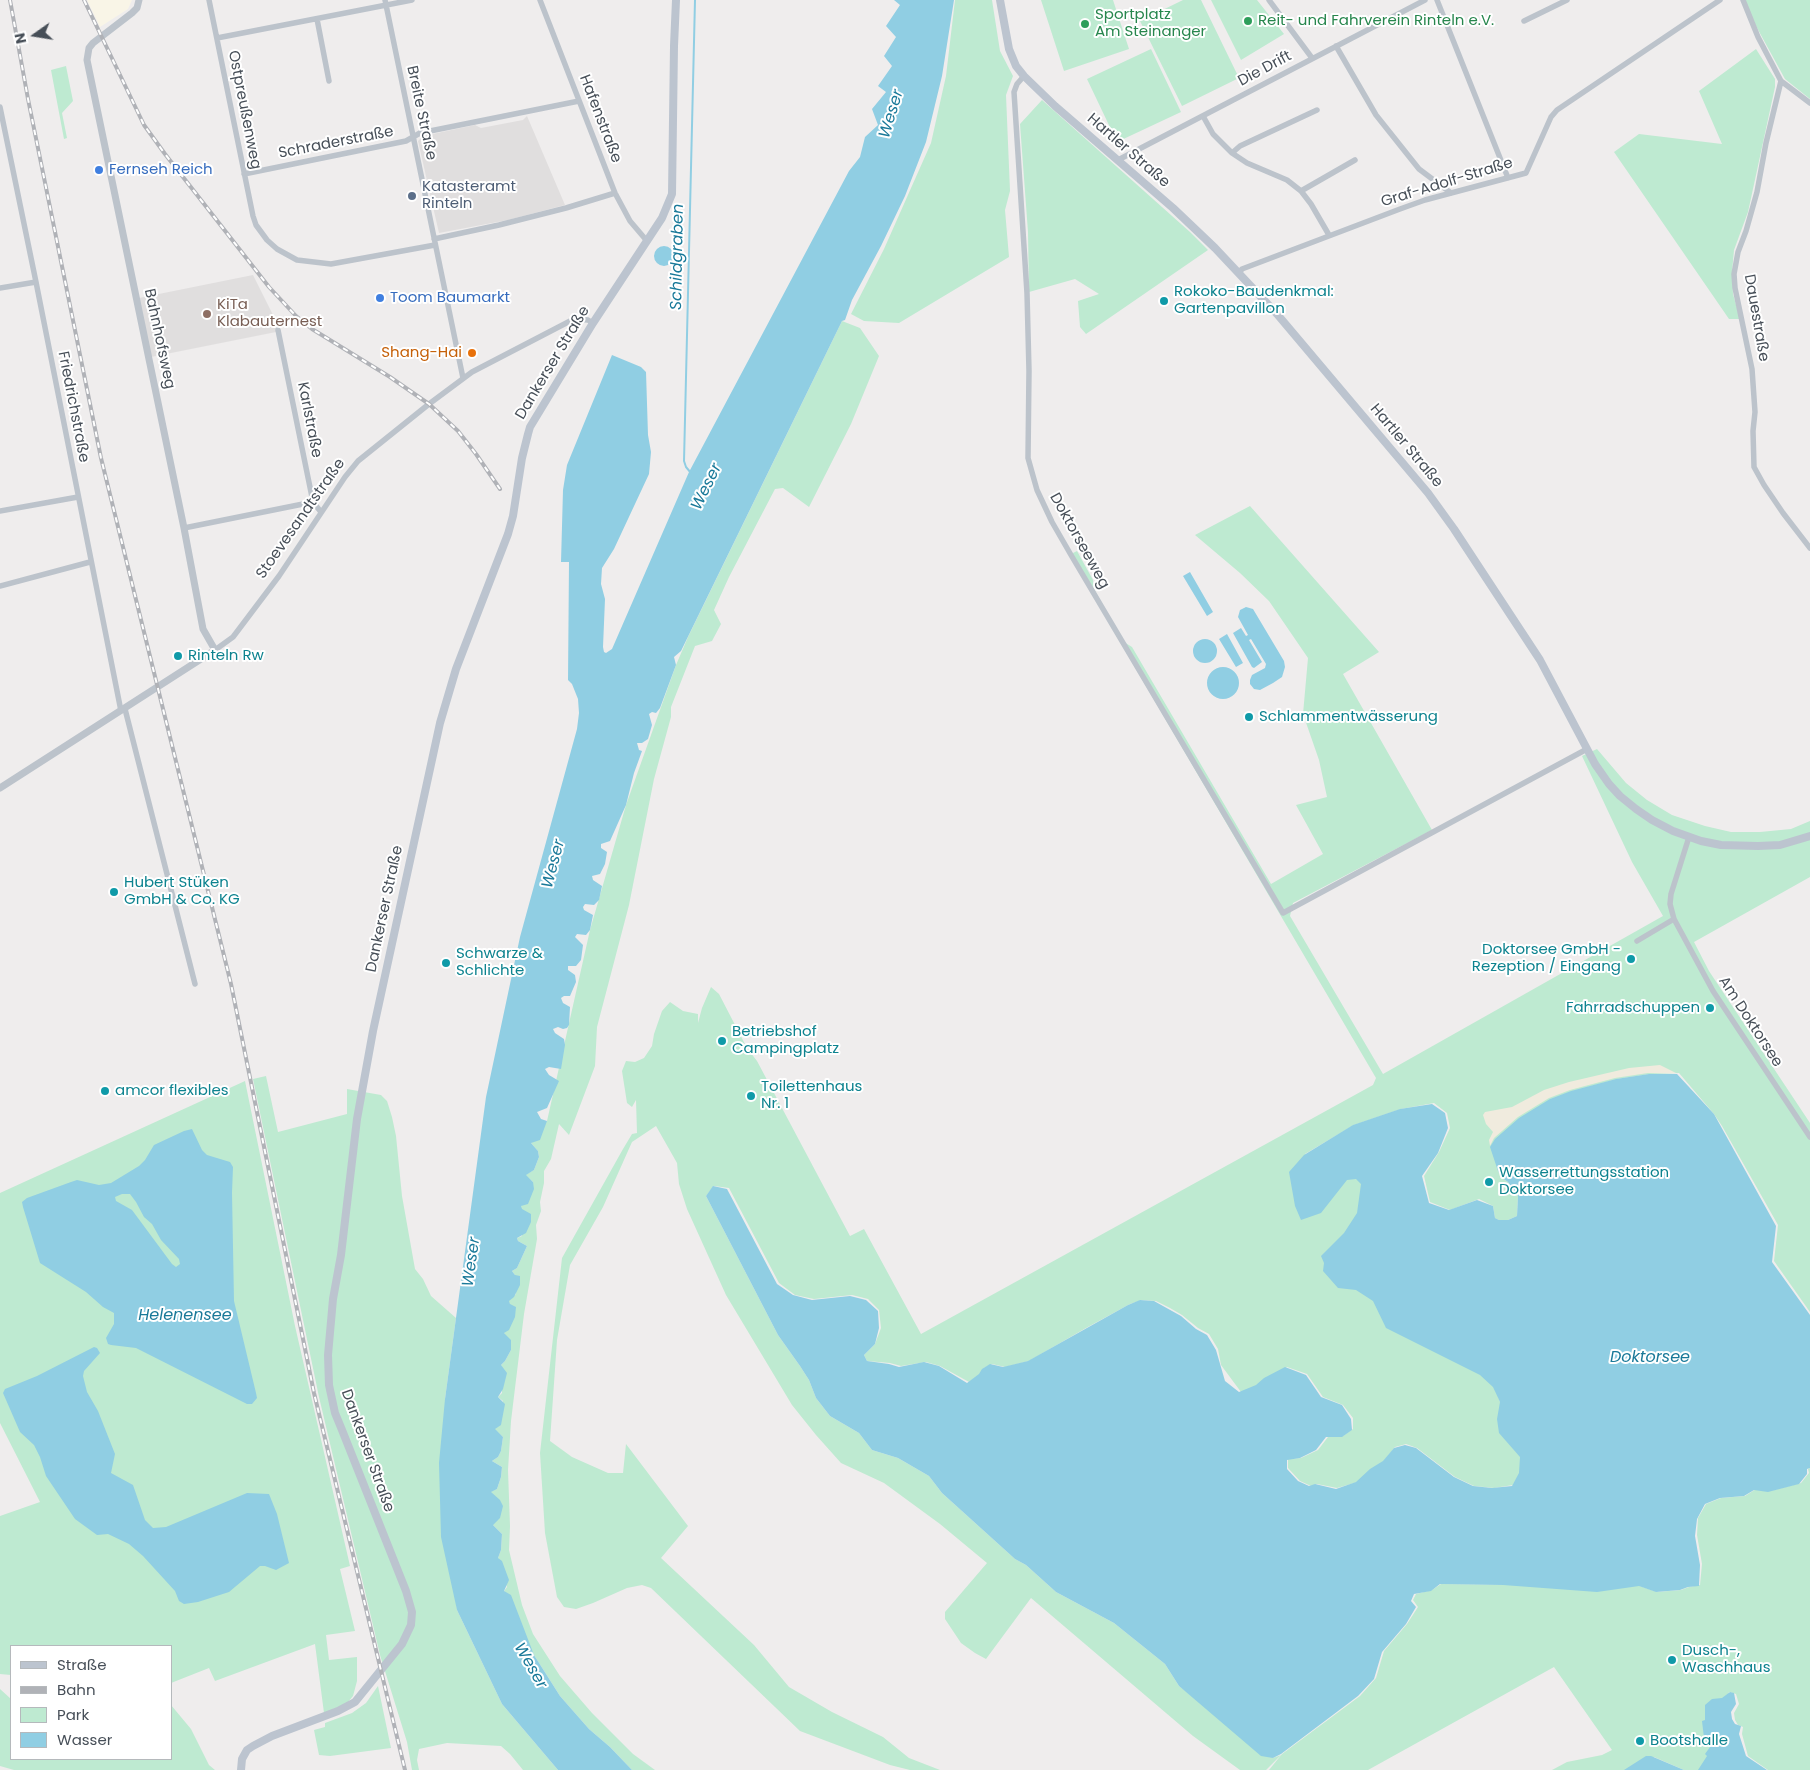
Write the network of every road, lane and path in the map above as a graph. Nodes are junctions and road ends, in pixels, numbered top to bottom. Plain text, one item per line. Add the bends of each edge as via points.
1 (139, 0) edge
2 (209, 0) edge
3 (412, 0) edge
4 (540, 0) edge
5 (676, 0) edge
6 (1000, 0) edge
7 (1268, 0) edge
8 (1425, 0) edge
9 (1437, 0) edge
10 (1568, 0) edge
11 (1720, 0) edge
12 (1742, 0) edge
13 (385, 3) edge
14 (317, 19) junction
15 (1524, 21) dead end
16 (217, 38) junction
17 (1336, 46) junction
18 (1312, 58) junction
19 (1024, 76) junction
20 (329, 81) dead end
21 (1781, 81) junction
22 (579, 101) junction
23 (1810, 103) edge
24 (0, 108) edge
25 (1317, 110) dead end
26 (1203, 116) junction
27 (413, 137) junction
28 (1232, 152) junction
29 (1118, 160) junction
30 (1355, 160) dead end
31 (244, 174) junction
32 (1508, 178) junction
33 (1301, 190) junction
34 (615, 193) junction
35 (1451, 193) junction
36 (1328, 236) junction
37 (648, 241) junction
38 (435, 242) junction
39 (1239, 273) junction
40 (36, 282) junction
41 (0, 288) edge
42 (593, 323) junction
43 (278, 330) dead end
44 (463, 378) junction
45 (78, 497) junction
46 (313, 502) junction
47 (0, 511) edge
48 (321, 512) junction
49 (184, 528) junction
50 (1810, 548) edge
51 (90, 562) junction
52 (0, 586) edge
53 (215, 650) junction
54 (123, 710) junction
55 (1587, 749) junction
56 (0, 788) edge
57 (1810, 836) edge
58 (1689, 837) junction
59 (1674, 919) junction
60 (1636, 941) dead end
61 (195, 984) dead end
62 (1810, 1137) edge
63 (241, 1770) edge

1 - 49 street, Bahnhofsweg via 132,13 89,48 89,69
2 - 16 street, Ostpreußenweg
3 - 13 street
4 - 22 street, Hafenstraße
5 - 37 main road, Dankerser Straße via 672,194
6 - 19 main road, Hartler Straße via 1009,49
7 - 18 street
8 - 17 street, Die Drift
9 - 32 street
10 - 15 street
11 - 32 street, Graf-Adolf-Straße via 1557,110 1526,173
12 - 21 street
13 - 14 street
13 - 27 street, Breite Straße
14 - 16 street
14 - 20 street
16 - 31 street, Ostpreußenweg
17 - 18 street, Die Drift
17 - 35 street via 1376,115 1419,169
18 - 26 street, Die Drift
19 - 29 main road, Hartler Straße
19 - 55 street, Doktorseeweg via 1014,92 1027,293 1028,458 1037,490 1066,547 1283,913
21 - 23 street
21 - 50 street, Dauestraße via 1757,192 1734,274 1752,369 1754,467 1783,514
22 - 27 street, Schraderstraße
22 - 34 street, Hafenstraße
24 - 40 street, Friedrichstraße
25 - 28 street
26 - 28 street via 1213,134
26 - 29 street, Die Drift
27 - 31 street, Schraderstraße
27 - 38 street, Breite Straße
28 - 33 street
29 - 39 main road, Hartler Straße
30 - 33 street
31 - 38 street, Ostpreußenweg via 256,225 276,249 297,260 331,264 347,262
32 - 35 street, Graf-Adolf-Straße
33 - 36 street
34 - 37 street, Hafenstraße via 630,221
34 - 38 street
35 - 36 street, Graf-Adolf-Straße
36 - 39 street, Graf-Adolf-Straße
37 - 42 main road, Dankerser Straße
38 - 44 street, Breite Straße
39 - 55 main road, Hartler Straße via 1442,512 1540,660
40 - 41 street
40 - 45 street, Friedrichstraße
42 - 44 street, Stoevesandtstraße via 574,319
42 - 63 main road, Dankerser Straße via 530,428 508,534 447,697 375,1022 357,1119 333,1299 329,1385 342,1430 406,1591 412,1612 411,1626 402,1644 355,1702 253,1746 242,1759
43 - 46 street, Karlstraße
44 - 48 street, Stoevesandtstraße via 358,462
45 - 47 street
45 - 51 street, Friedrichstraße
46 - 48 street, Karlstraße
46 - 49 street
48 - 53 street, Stoevesandtstraße via 234,637
49 - 53 street, Bahnhofsweg via 203,629
51 - 52 street
51 - 54 street, Friedrichstraße
53 - 54 street, Stoevesandtstraße
54 - 56 street, Stoevesandtstraße
54 - 61 street, Friedrichstraße
55 - 58 main road, Hartler Straße via 1609,784 1636,810
57 - 58 main road, Hartler Straße via 1780,844 1741,847
58 - 59 street, Am Doktorsee via 1671,894
59 - 60 street
59 - 62 street, Am Doktorsee via 1714,991

